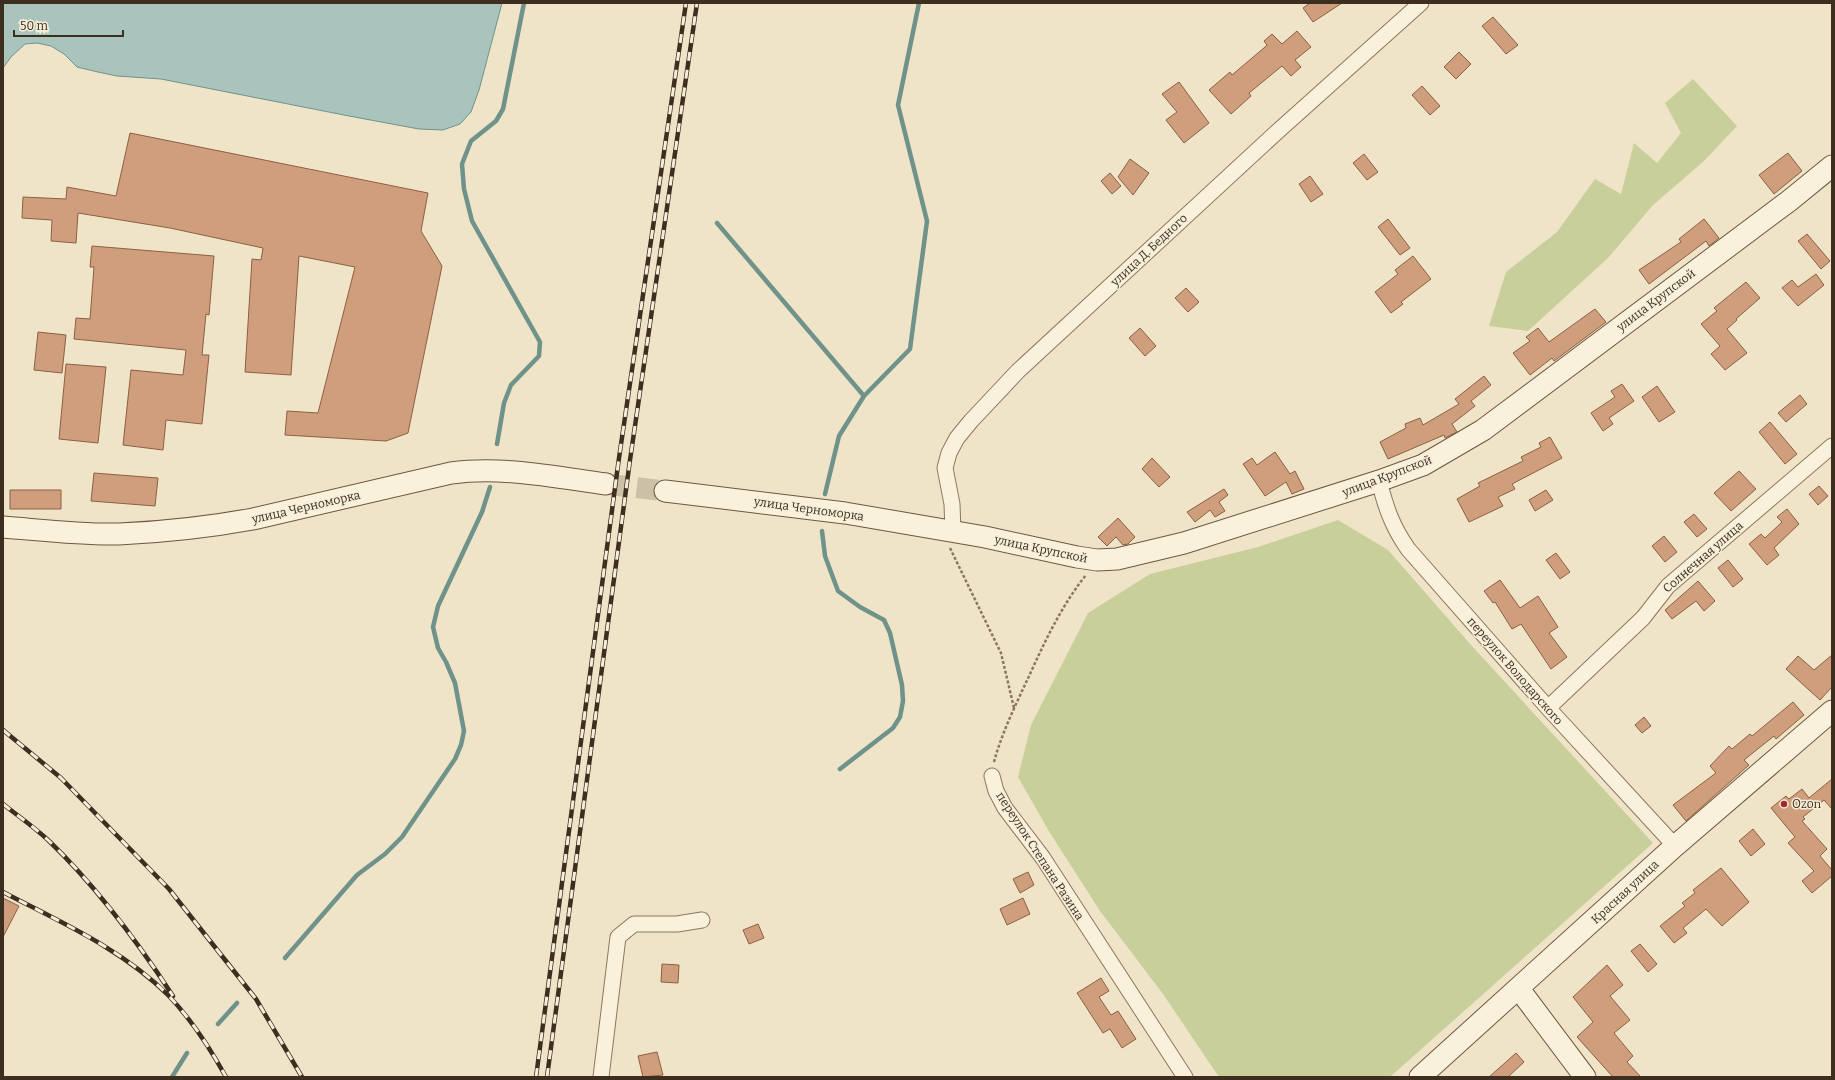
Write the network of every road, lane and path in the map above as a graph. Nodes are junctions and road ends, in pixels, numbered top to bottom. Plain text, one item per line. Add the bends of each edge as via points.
1 (1421, 3) edge
2 (1832, 166) edge
3 (1832, 446) edge
4 (1379, 481) junction
5 (606, 484) tunnel mouth
6 (665, 491) tunnel mouth
7 (3, 527) edge
8 (949, 531) junction
9 (1097, 560) junction
10 (1014, 708) junction
11 (1548, 708) junction
12 (1832, 711) edge
13 (992, 776) joint
14 (1675, 846) junction
15 (702, 920) dead end
16 (1519, 989) junction
17 (600, 1077) edge
18 (1185, 1077) edge
19 (1420, 1077) edge
20 (1585, 1077) edge

1 - 8 street, улица Д. Бедного via 1018,371 970,421 949,453 945,468 952,504
2 - 4 street, улица Крупской via 1483,430 1423,465
3 - 11 street, Солнечная улица via 1668,586 1643,618
4 - 9 street, улица Крупской via 1184,543 1138,555
4 - 11 street, переулок Володарского via 1394,529 1408,549
5 - 7 street, улица Черноморка via 520,473 471,470 221,525 118,534
6 - 8 street, улица Черноморка via 845,513
8 - 9 street, улица Крупской
8 - 10 path via 952,556 1001,653
9 - 10 path via 1059,614
10 - 13 path via 994,760
11 - 14 street, переулок Володарского
12 - 14 street, Красная улица
13 - 18 street, переулок Степана Разина via 1005,808 1043,858
14 - 16 street, Красная улица
15 - 17 street via 677,924 634,924 618,937
16 - 19 street, Красная улица
16 - 20 street

